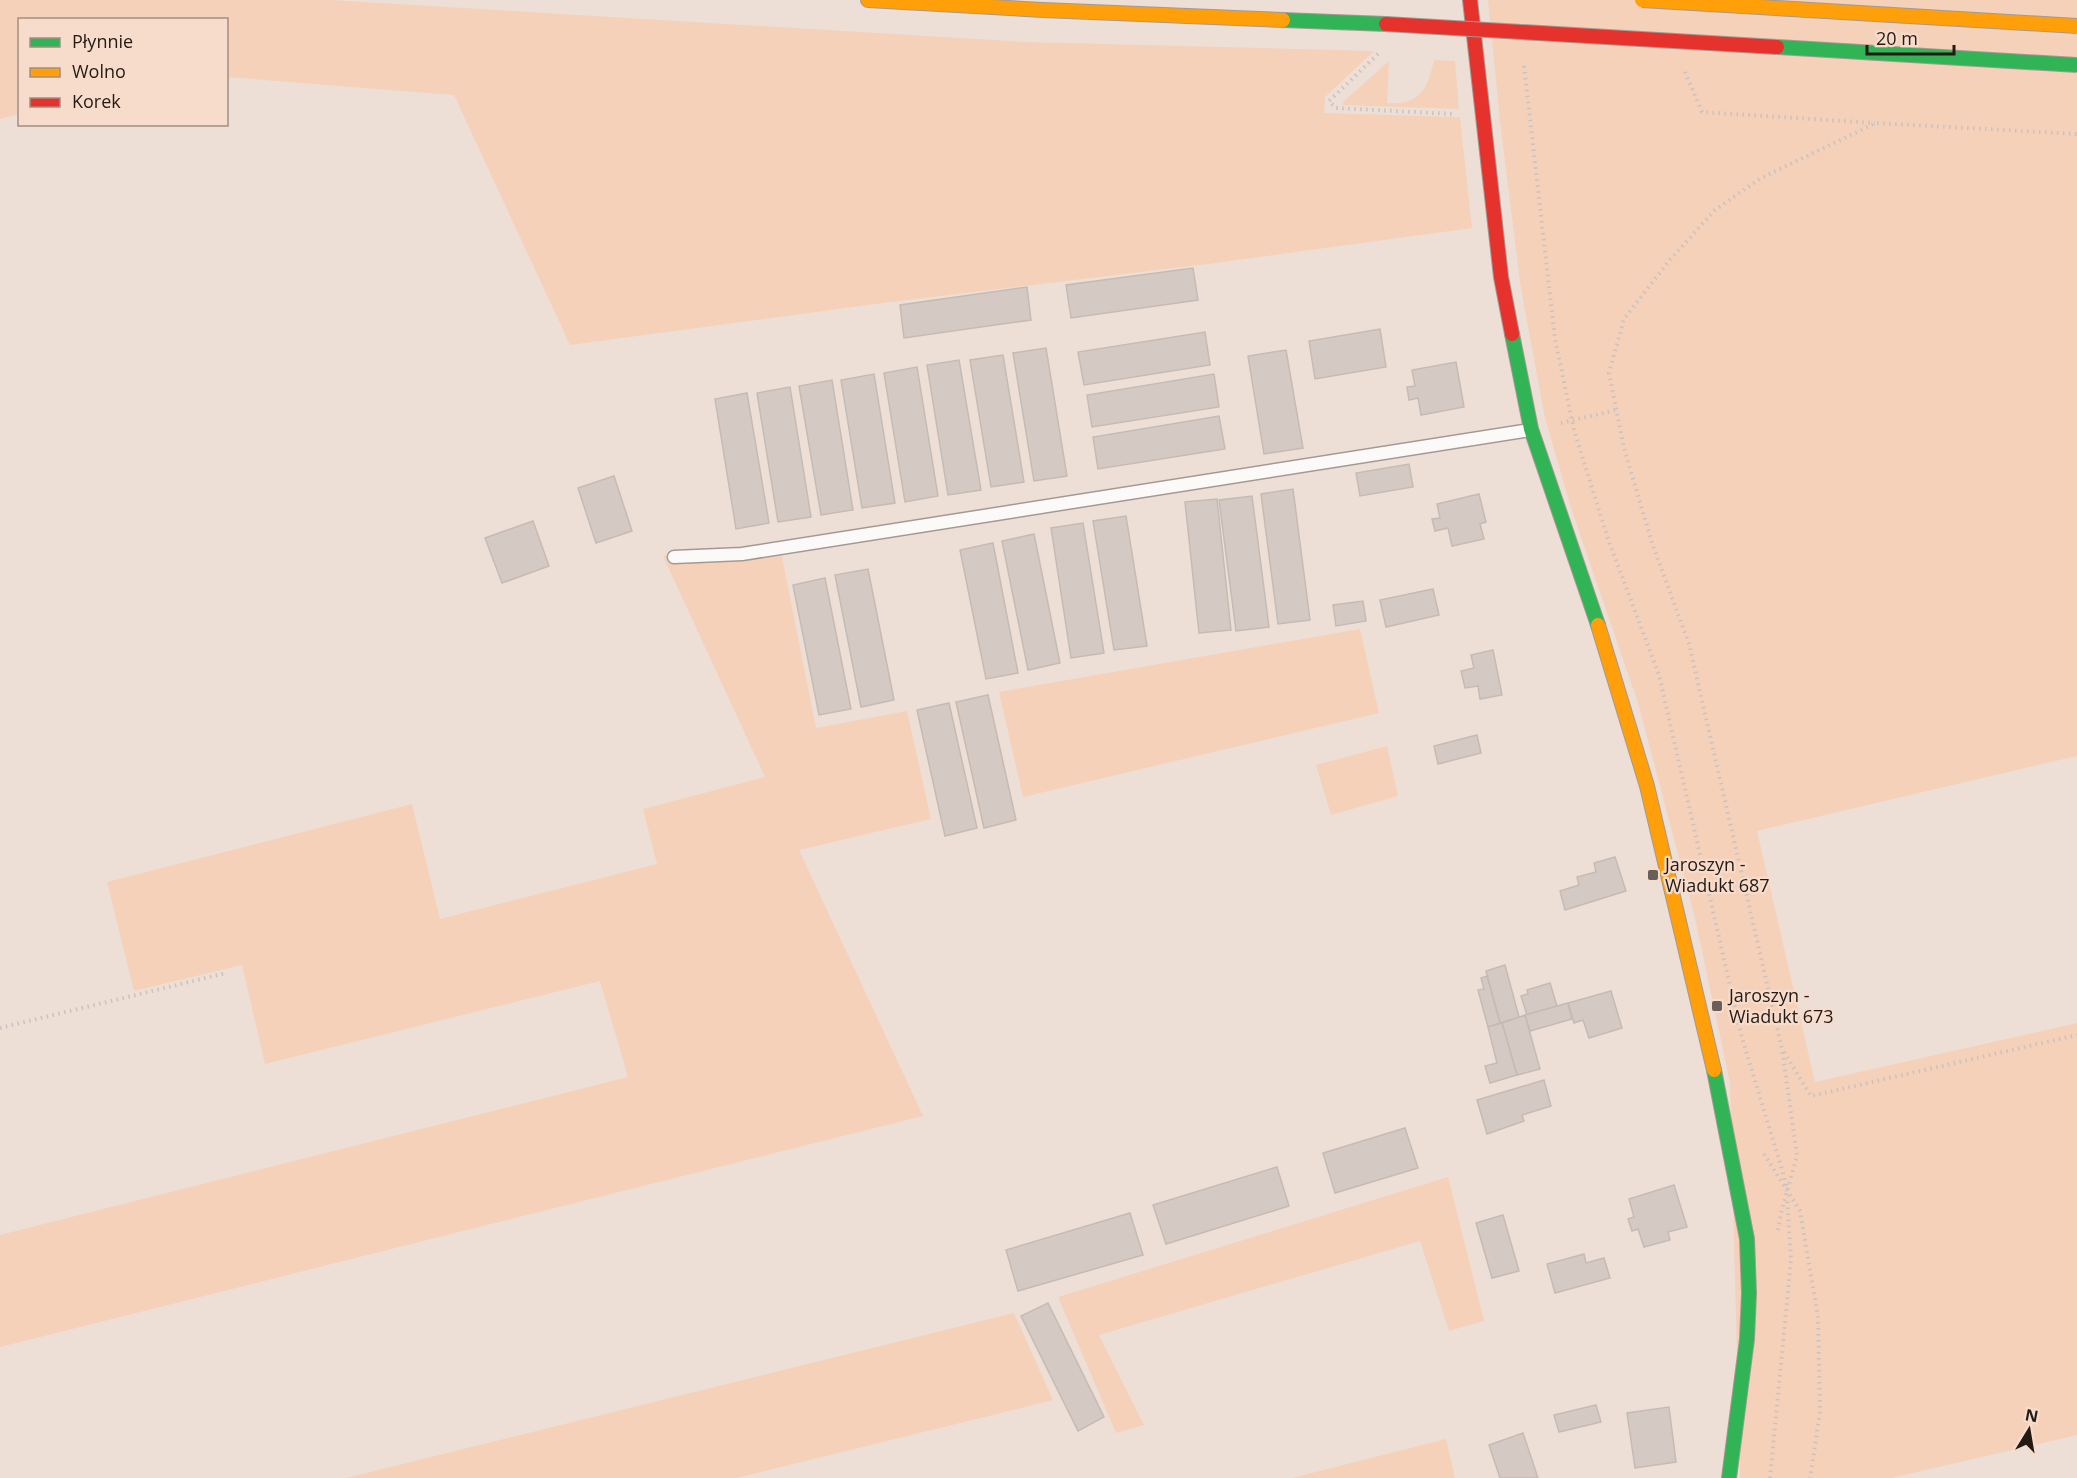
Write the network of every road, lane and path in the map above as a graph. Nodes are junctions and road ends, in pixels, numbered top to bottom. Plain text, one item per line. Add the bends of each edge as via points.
1 (868, 0) edge
2 (1470, 0) edge
3 (1642, 0) edge
4 (2077, 26) edge
5 (1385, 48) dead end
6 (2077, 65) edge
7 (1684, 71) dead end
8 (1483, 115) junction
9 (1876, 123) junction
10 (2077, 134) edge
11 (1616, 410) junction
12 (1567, 422) dead end
13 (1531, 429) junction
14 (674, 557) dead end
15 (226, 973) dead end
16 (0, 1028) edge
17 (2077, 1035) edge
18 (1782, 1049) junction
19 (1760, 1148) dead end
20 (1787, 1192) junction
21 (1778, 1231) dead end
22 (1729, 1478) edge
23 (1810, 1478) edge

1 - 6 main road, bridge via 1386,24
2 - 8 main road
3 - 4 main road, bridge
5 - 8 path via 1329,101 1336,108
7 - 9 path via 1701,112
8 - 13 main road via 1501,277
9 - 10 path
9 - 11 path via 1761,178 1715,210 1624,319 1609,373
11 - 12 path
11 - 18 path via 1652,543 1689,644
13 - 14 lane via 742,554
13 - 22 main road via 1587,588 1647,786 1719,1090 1747,1239 1749,1293
15 - 16 path
17 - 18 path via 1810,1096
18 - 20 path via 1797,1156
19 - 20 path
20 - 21 path
20 - 23 path via 1800,1211 1818,1317 1820,1412

